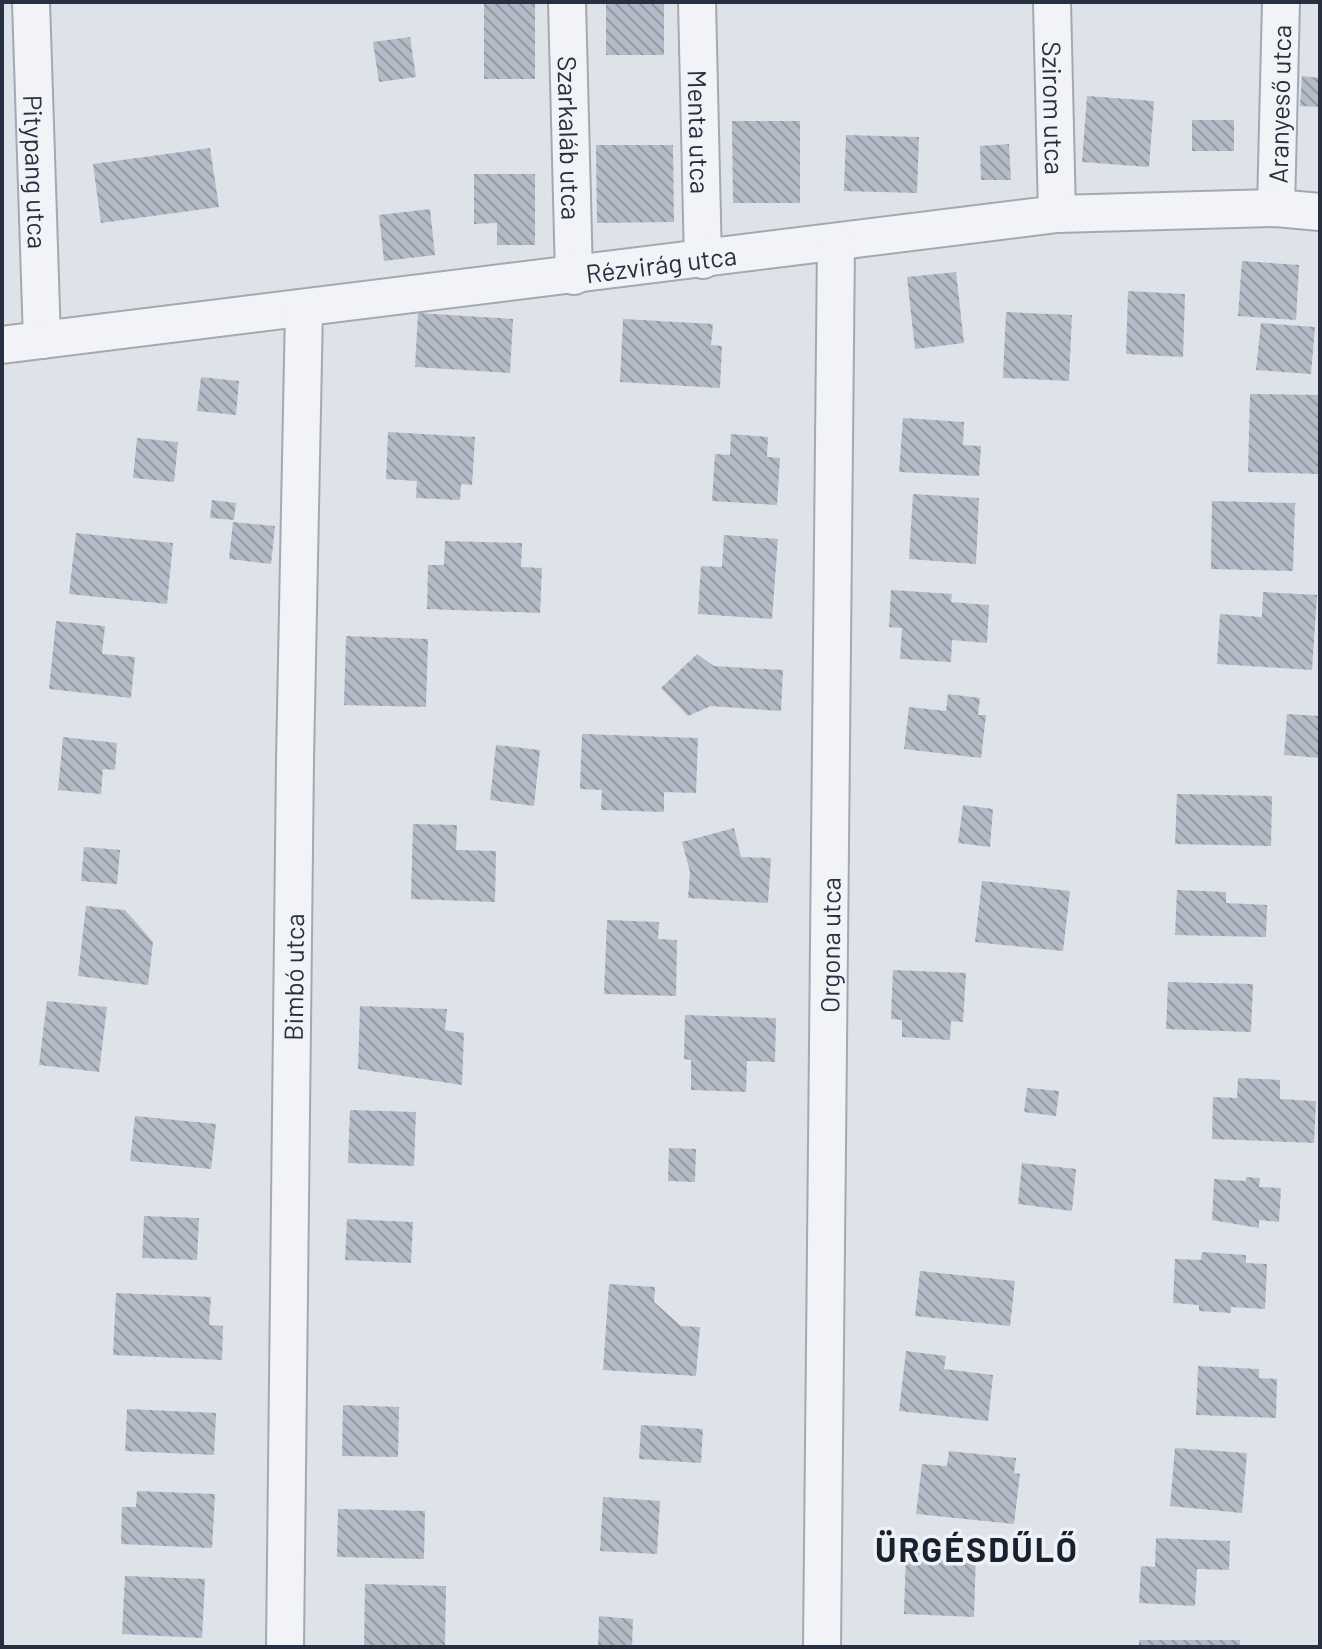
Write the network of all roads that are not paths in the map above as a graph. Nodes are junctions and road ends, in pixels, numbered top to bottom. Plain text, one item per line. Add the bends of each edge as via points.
1 (31, 2) edge
2 (567, 2) edge
3 (697, 2) edge
4 (1052, 2) edge
5 (1281, 2) edge
6 (1276, 208) junction
7 (1320, 212) edge
8 (1057, 214) junction
9 (836, 243) junction
10 (703, 260) junction
11 (574, 276) junction
12 (304, 309) junction
13 (42, 340) junction
14 (2, 345) edge
15 (285, 1647) edge
16 (822, 1647) edge

1 - 13 street, Pitypang utca
2 - 11 street, Szarkaláb utca
3 - 10 street, Menta utca
4 - 8 street, Szirom utca
5 - 6 street, Aranyeső utca
6 - 7 street, Rézvirág utca
6 - 8 street, Rézvirág utca
8 - 9 street, Rézvirág utca
9 - 10 street, Rézvirág utca
9 - 16 street, Orgona utca
10 - 11 street, Rézvirág utca
11 - 12 street, Rézvirág utca
12 - 13 street, Rézvirág utca
12 - 15 street, Bimbó utca
13 - 14 street, Rézvirág utca

